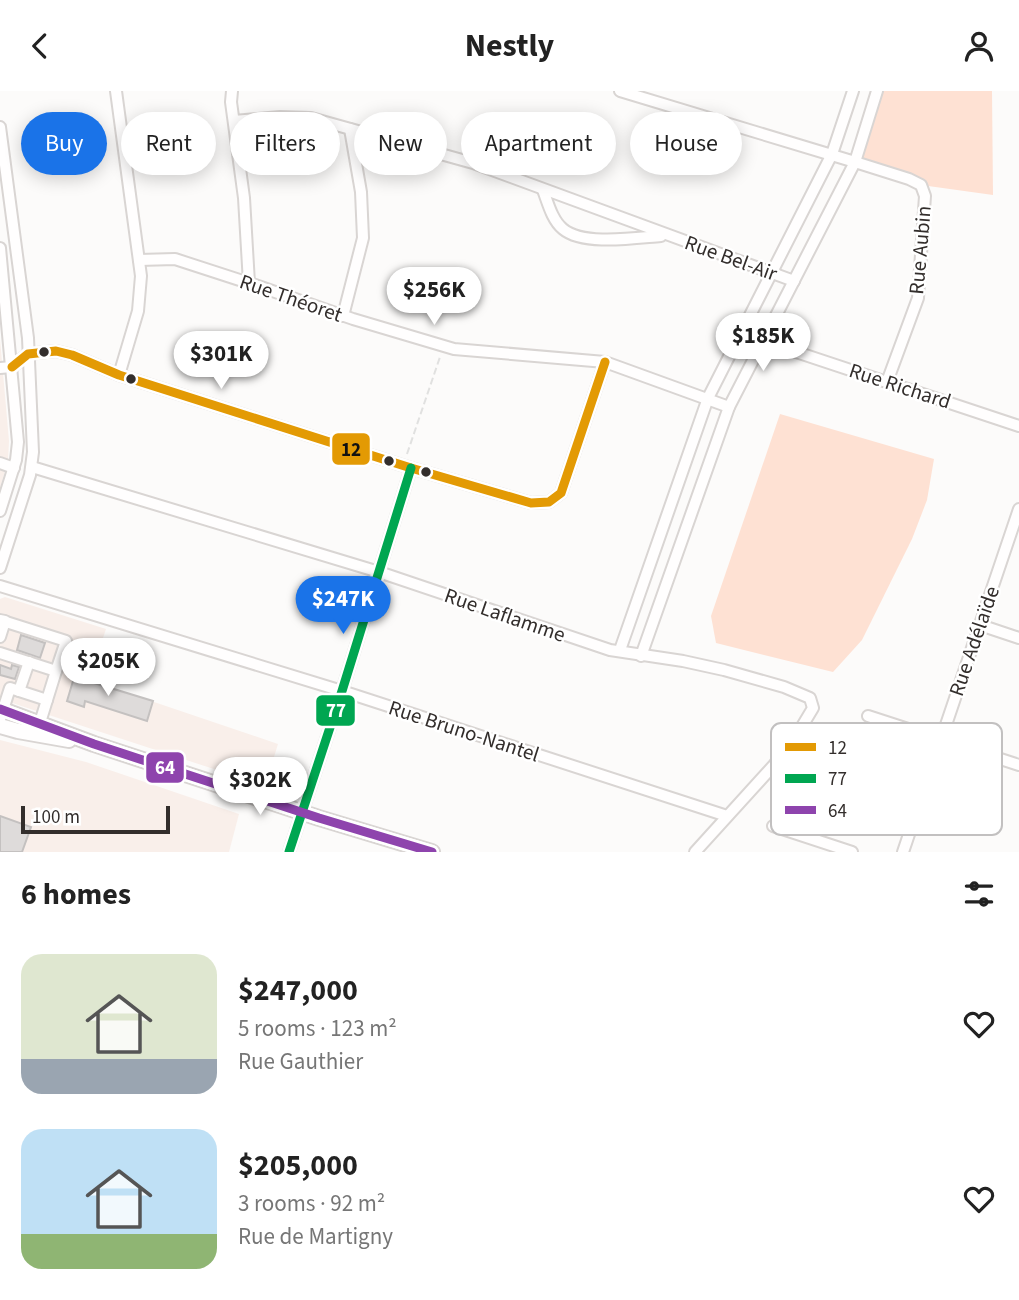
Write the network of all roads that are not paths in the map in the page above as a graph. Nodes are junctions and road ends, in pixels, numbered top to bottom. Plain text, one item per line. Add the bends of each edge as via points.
1 (116, 91) edge
2 (232, 91) edge
3 (620, 91) edge
4 (664, 91) edge
5 (853, 91) edge
6 (877, 91) edge
7 (660, 104) junction
8 (233, 112) edge
9 (340, 126) edge
10 (0, 127) edge
11 (350, 129) junction
12 (832, 154) junction
13 (855, 162) junction
14 (241, 175) edge
15 (543, 190) junction
16 (667, 235) junction
17 (0, 249) edge
18 (139, 260) junction
19 (1, 271) edge
20 (773, 273) junction
21 (794, 281) junction
22 (249, 283) junction
23 (343, 316) junction
24 (742, 334) junction
25 (762, 340) junction
26 (28, 354) junction
27 (605, 362) junction
28 (6, 367) edge
29 (119, 375) junction
30 (887, 382) junction
31 (708, 400) junction
32 (729, 407) junction
33 (1019, 426) edge
34 (0, 463) edge
35 (32, 467) junction
36 (407, 467) junction
37 (684, 467) junction
38 (14, 468) junction
39 (705, 474) junction
40 (1019, 509) edge
41 (0, 512) edge
42 (3, 548) edge
43 (0, 568) edge
44 (379, 572) junction
45 (0, 586) edge
46 (2, 620) edge
47 (980, 625) junction
48 (0, 637) edge
49 (1019, 638) edge
50 (620, 650) junction
51 (0, 653) edge
52 (641, 656) junction
53 (29, 662) junction
54 (56, 671) junction
55 (10, 688) edge
56 (342, 691) junction
57 (47, 700) junction
58 (1, 712) edge
59 (868, 716) dead end
60 (804, 723) edge
61 (889, 723) edge
62 (946, 723) edge
63 (0, 726) edge
64 (38, 729) junction
65 (1002, 760) edge
66 (1019, 765) edge
67 (771, 768) edge
68 (302, 812) junction
69 (727, 816) junction
70 (800, 835) edge
71 (909, 835) edge
72 (289, 852) edge
73 (432, 852) edge
74 (695, 852) edge
75 (852, 852) edge
76 (904, 852) edge

1 - 18 street
2 - 8 street
3 - 7 street, Rue Aubin
4 - 7 street
5 - 12 street
6 - 13 street
7 - 12 street, Rue Aubin
9 - 11 street, Rue Bel-Air
10 - 26 street
11 - 15 street, Rue Bel-Air via 473,163
11 - 23 street via 361,191 363,238
12 - 13 street, Rue Aubin
12 - 20 street
13 - 21 street
13 - 30 street, Rue Aubin via 909,179 921,185 925,196 918,298
14 - 22 street
15 - 16 street, Rue Bel-Air
15 - 16 street, Rue Bel-Air via 561,228 576,237
16 - 20 street, Rue Bel-Air
17 - 19 street
18 - 22 street, Rue Théoret via 175,259
18 - 29 street via 138,311
19 - 28 street
20 - 21 street, Rue Bel-Air
20 - 24 street
21 - 25 street
22 - 23 street, Rue Théoret
23 - 27 street, Rue Théoret via 454,349
24 - 25 street, Rue Richard
24 - 31 street
25 - 30 street, Rue Richard
25 - 32 street
26 - 28 street
26 - 29 street via 56,351
26 - 35 street
27 - 31 street, Rue Théoret
27 - 36 street via 561,493 550,502 531,503
28 - 38 street via 18,442
29 - 36 street
30 - 33 street, Rue Richard
31 - 32 street, Rue Théoret
31 - 37 street
32 - 39 street
34 - 38 street
35 - 42 street
35 - 44 street, Rue Laflamme
36 - 44 street
37 - 39 street
37 - 50 street
38 - 41 street
39 - 52 street
40 - 47 street, Rue Adélaïde
42 - 43 street
44 - 50 street, Rue Laflamme
44 - 56 street
45 - 56 street, Rue Bruno-Nantel
46 - 48 street
46 - 54 street via 66,641
47 - 49 street
47 - 62 street, Rue Adélaïde
50 - 52 street, Rue Laflamme
51 - 53 street
52 - 60 street, Rue Laflamme via 683,661 784,687 810,698 813,708
53 - 54 street
53 - 55 street
54 - 57 street
55 - 57 street
55 - 58 street
56 - 68 street
56 - 69 street, Rue Bruno-Nantel
57 - 64 street
58 - 64 main road
59 - 61 street
63 - 64 main road
64 - 68 main road
65 - 66 street
67 - 69 street, Rue Laflamme
68 - 72 street
68 - 73 main road
69 - 74 street
70 - 75 street
71 - 76 street, Rue Adélaïde

